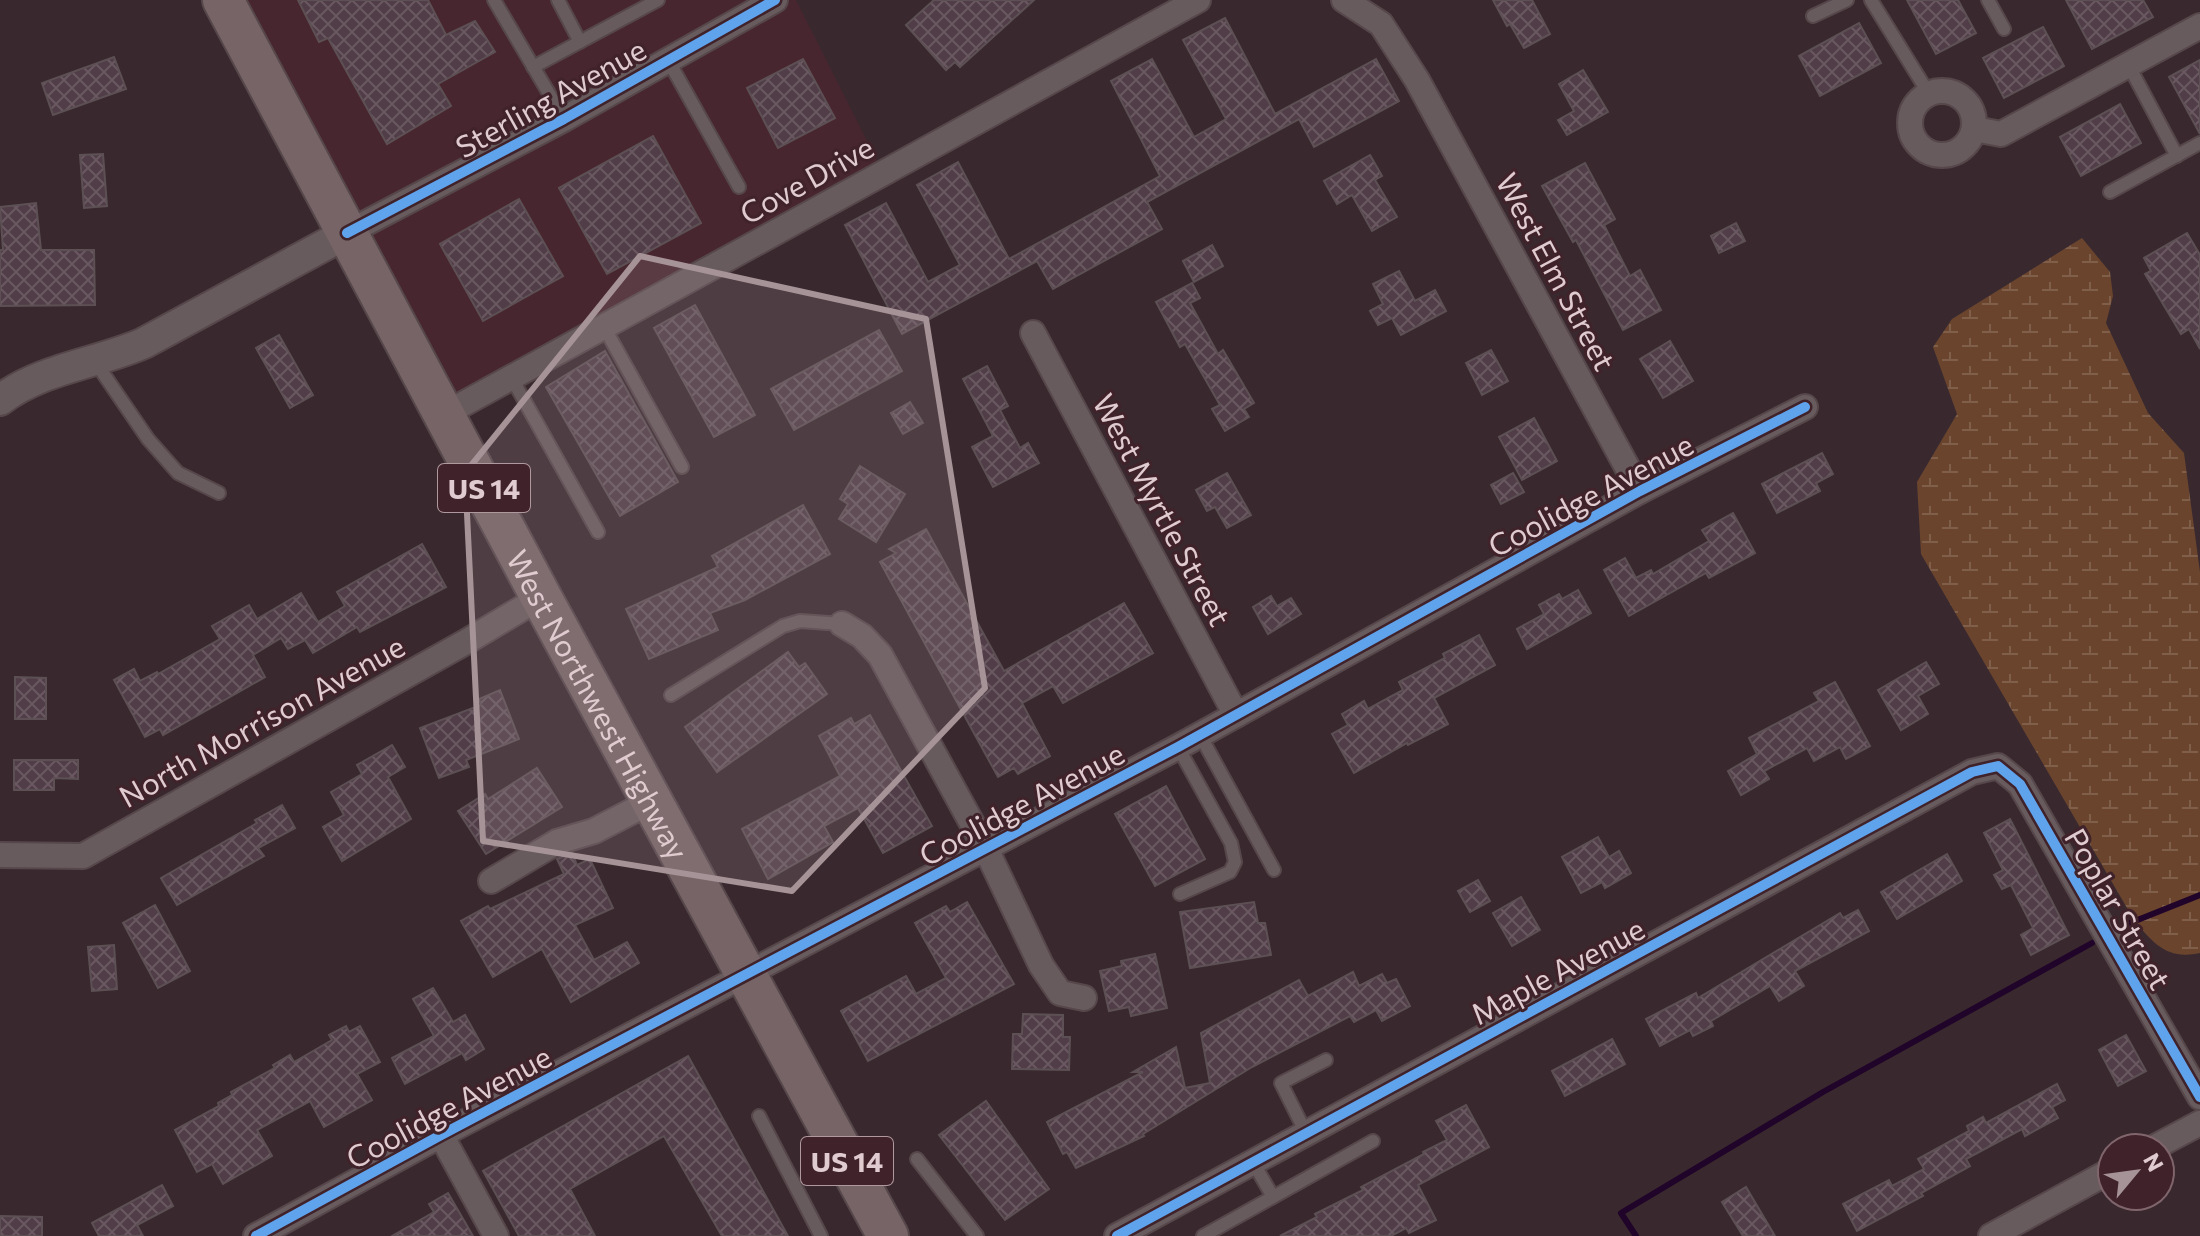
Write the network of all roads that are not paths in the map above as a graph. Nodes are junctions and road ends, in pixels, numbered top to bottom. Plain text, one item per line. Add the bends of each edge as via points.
1 (223, 0) edge
2 (494, 0) edge
3 (558, 0) edge
4 (624, 0) edge
5 (658, 0) edge
6 (1198, 0) edge
7 (1344, 0) edge
8 (1847, 0) edge
9 (1871, 0) edge
10 (1988, 0) edge
11 (763, 3) edge
12 (632, 14) junction
13 (1813, 16) dead end
14 (2200, 26) edge
15 (2004, 29) dead end
16 (580, 42) junction
17 (668, 60) junction
18 (2129, 66) junction
19 (533, 67) junction
20 (1929, 94) junction
21 (564, 119) junction
22 (1974, 129) junction
23 (2200, 143) edge
24 (2177, 156) junction
25 (739, 187) dead end
26 (2110, 192) dead end
27 (347, 233) junction
28 (604, 327) junction
29 (1033, 333) dead end
30 (94, 360) junction
31 (511, 377) junction
32 (0, 400) edge
33 (1805, 407) dead end
34 (445, 414) junction
35 (682, 467) dead end
36 (1640, 491) junction
37 (219, 493) dead end
38 (598, 532) dead end
39 (541, 597) junction
40 (842, 624) joint
41 (671, 695) dead end
42 (1236, 715) junction
43 (1189, 741) junction
44 (2020, 784) joint
45 (652, 801) junction
46 (986, 849) junction
47 (0, 855) edge
48 (1274, 870) dead end
49 (491, 881) dead end
50 (1180, 894) dead end
51 (747, 976) junction
52 (1084, 998) dead end
53 (1326, 1060) dead end
54 (2200, 1097) edge
55 (759, 1116) dead end
56 (2200, 1123) edge
57 (1306, 1133) junction
58 (441, 1135) junction
59 (2176, 1136) edge
60 (1373, 1141) dead end
61 (917, 1159) dead end
62 (1253, 1162) junction
63 (2096, 1179) edge
64 (1273, 1197) junction
65 (256, 1236) edge
66 (496, 1236) edge
67 (821, 1236) edge
68 (888, 1236) edge
69 (977, 1236) edge
70 (1117, 1236) edge
71 (1203, 1236) edge
72 (1991, 1236) edge

1 - 27 main road, West Northwest Highway / US 14
2 - 19 lane
3 - 16 lane
4 - 12 lane
5 - 12 lane
6 - 28 street, Cove Drive
7 - 36 street, West Elm Street via 1381,24 1417,80
8 - 13 lane
9 - 20 lane
10 - 15 lane
11 - 17 street, Sterling Avenue
12 - 16 lane
14 - 18 street
16 - 19 lane
17 - 21 street, Sterling Avenue
17 - 25 lane
18 - 22 street via 2001,134
18 - 24 lane
19 - 21 lane
20 - 22 street via 1943,91 1963,99
20 - 22 street via 1910,115 1917,145 1945,156 1964,147
21 - 27 street, Sterling Avenue
23 - 24 lane
24 - 26 lane
27 - 30 street, Sterling Avenue via 144,343
27 - 34 main road, West Northwest Highway / US 14
28 - 31 street, Cove Drive
28 - 35 lane
29 - 42 street, West Myrtle Street
30 - 32 street, Sterling Avenue via 23,384
30 - 37 lane via 178,473
31 - 34 street, Cove Drive
31 - 38 lane
33 - 36 street, Coolidge Avenue
34 - 39 main road, West Northwest Highway / US 14
36 - 42 street, Coolidge Avenue
39 - 45 main road, West Northwest Highway / US 14
39 - 47 street, North Morrison Avenue via 83,856
40 - 41 lane via 800,621 783,626
40 - 46 street via 880,655
42 - 43 street, Coolidge Avenue
43 - 46 street, Coolidge Avenue
43 - 48 lane
43 - 50 lane via 1235,862 1230,872
44 - 54 street, Poplar Street
44 - 57 street, Maple Avenue via 1998,766 1972,772
45 - 49 street via 594,831 557,842
45 - 51 main road, West Northwest Highway / US 14
46 - 51 street, Coolidge Avenue
46 - 52 street via 1041,965 1060,993
51 - 58 street, Coolidge Avenue
51 - 68 main road, West Northwest Highway / US 14
53 - 57 lane via 1281,1083
55 - 67 lane
56 - 59 street
57 - 62 street, Maple Avenue
58 - 65 street, Coolidge Avenue
58 - 66 street
60 - 64 lane
61 - 69 lane
62 - 64 lane
62 - 70 street, Maple Avenue
63 - 72 street
64 - 71 lane

